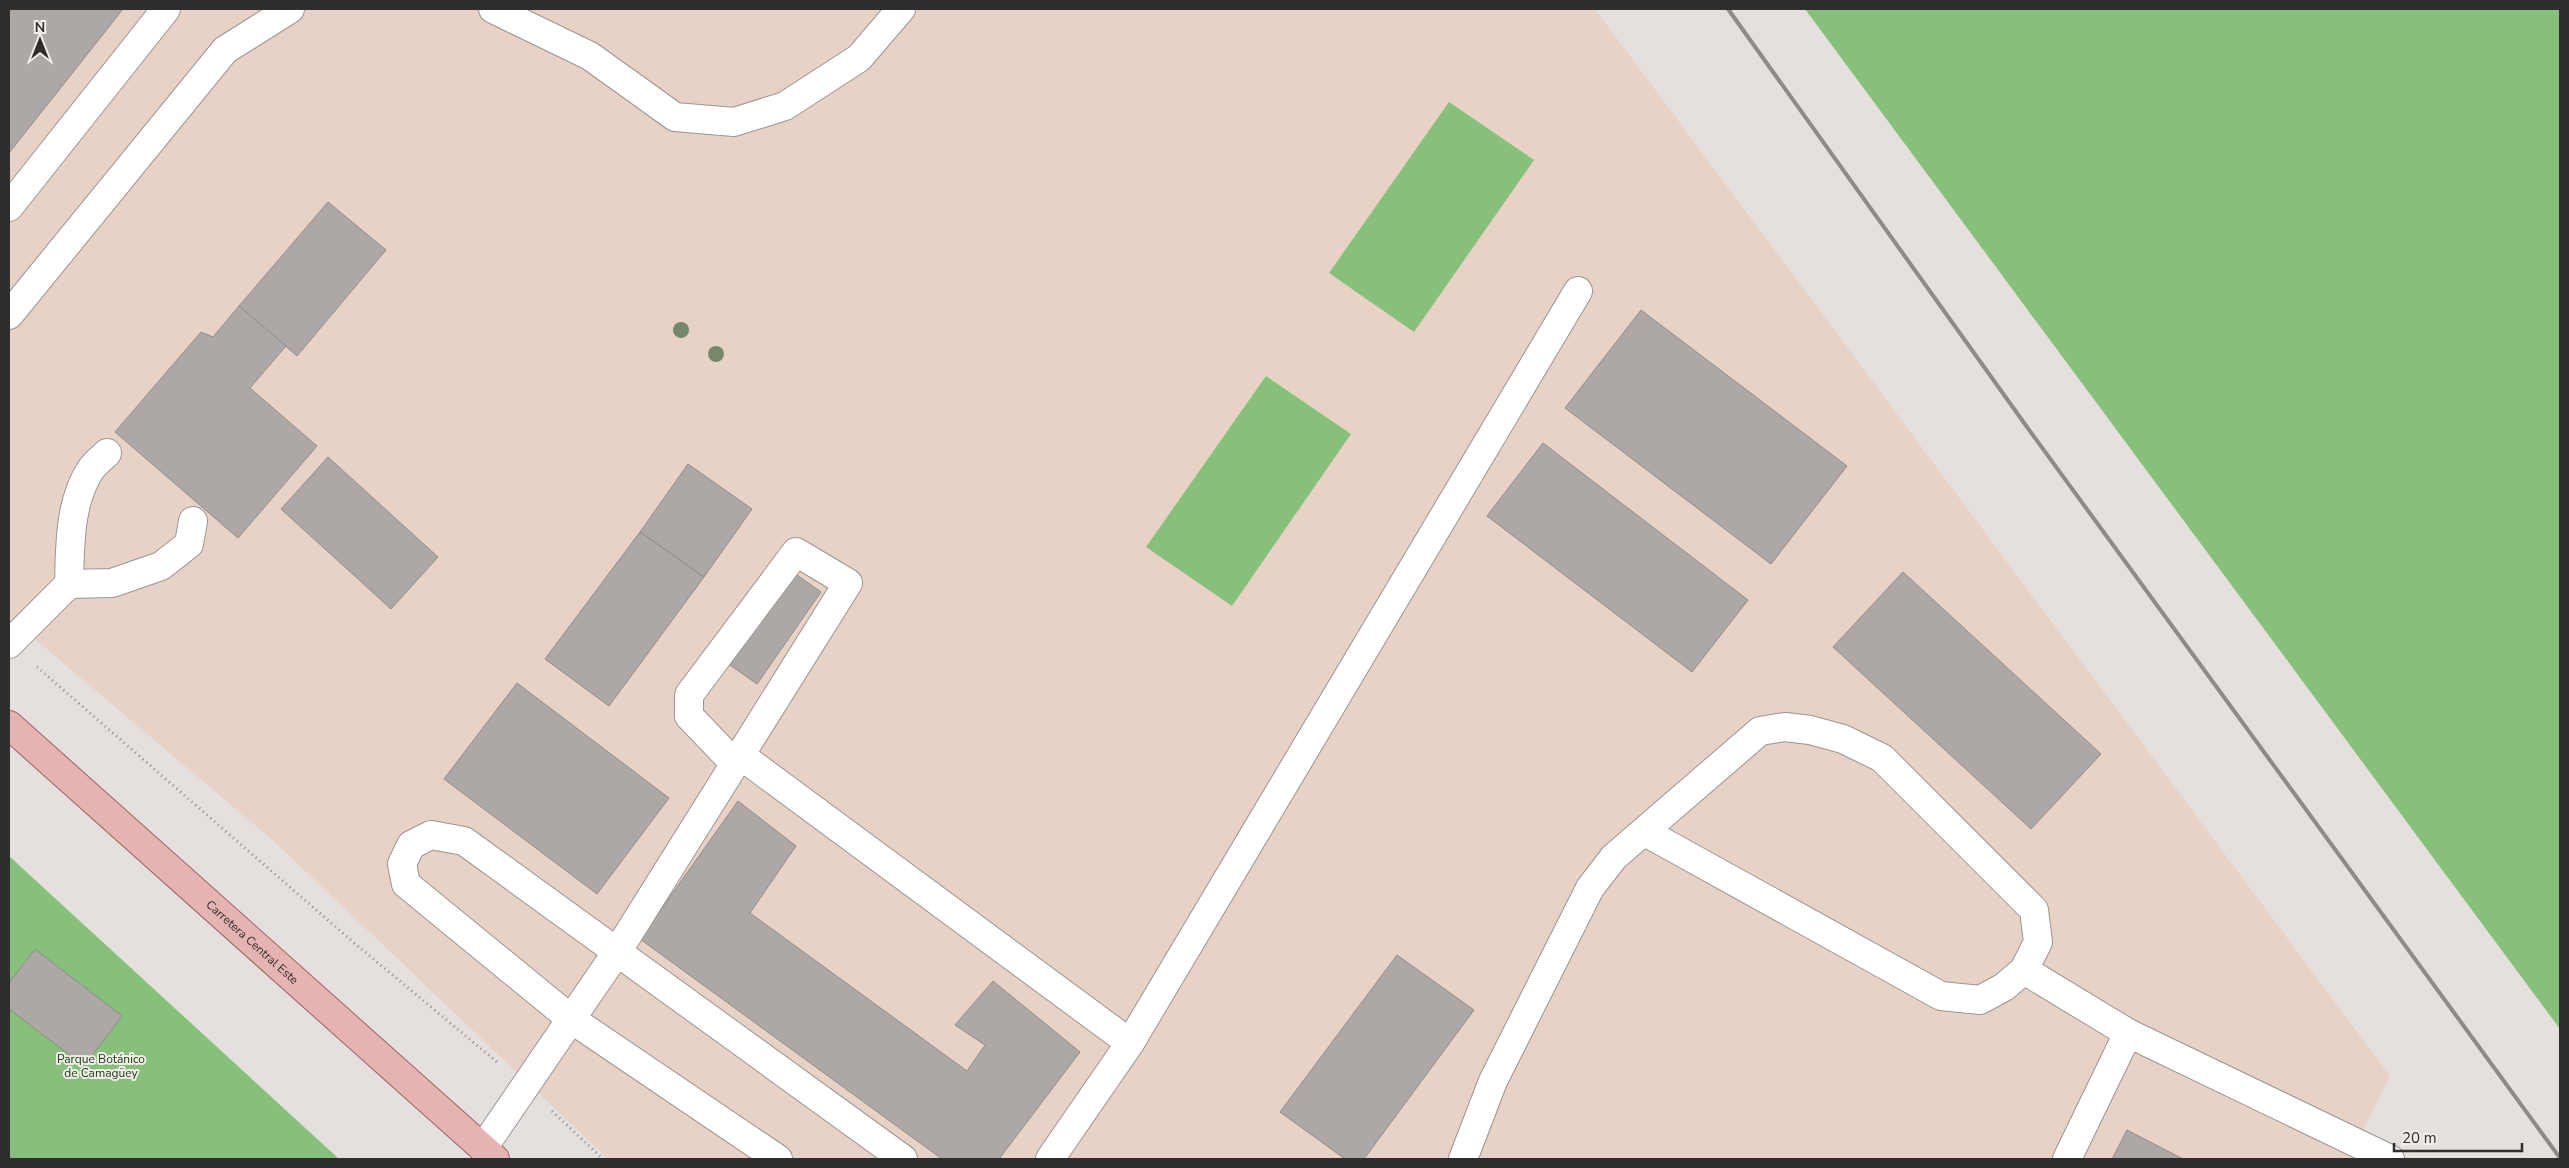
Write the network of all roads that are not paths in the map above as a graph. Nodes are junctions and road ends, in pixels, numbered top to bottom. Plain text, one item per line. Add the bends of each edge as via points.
1 (166, 9) edge
2 (290, 9) edge
3 (493, 9) edge
4 (901, 9) edge
5 (9, 207) edge
6 (1578, 291) dead end
7 (9, 316) edge
8 (107, 452) dead end
9 (193, 521) dead end
10 (69, 584) junction
11 (9, 644) edge
12 (9, 725) edge
13 (738, 759) junction
14 (1645, 832) junction
15 (617, 952) junction
16 (2024, 970) junction
17 (571, 1019) junction
18 (2128, 1033) junction
19 (1130, 1043) junction
20 (489, 1154) edge
21 (778, 1159) edge
22 (903, 1159) edge
23 (1050, 1159) edge
24 (1463, 1159) edge
25 (2067, 1159) edge
26 (2390, 1159) edge

1 - 5 lane
2 - 7 lane via 225,50
3 - 4 lane via 590,56 675,118 734,122 785,106 859,58
6 - 19 lane
8 - 10 lane via 91,469 77,499 70,541
9 - 10 lane via 189,544 161,566 112,582
10 - 11 lane
12 - 20 main road, Carretera Central Este
13 - 13 lane via 848,582 796,552 689,695 689,716
13 - 15 lane
13 - 19 lane
14 - 16 lane via 1941,996 1980,1000 2004,987
14 - 16 lane via 1760,731 1786,726 1843,739 1882,758 2034,910 2038,942
14 - 24 lane via 1614,857 1590,888 1493,1081
15 - 17 lane
15 - 17 lane via 464,841 431,835 411,845 402,864 406,884
15 - 22 lane
16 - 18 lane
17 - 20 lane via 525,1086
17 - 21 lane
18 - 25 lane
18 - 26 lane
19 - 23 lane

